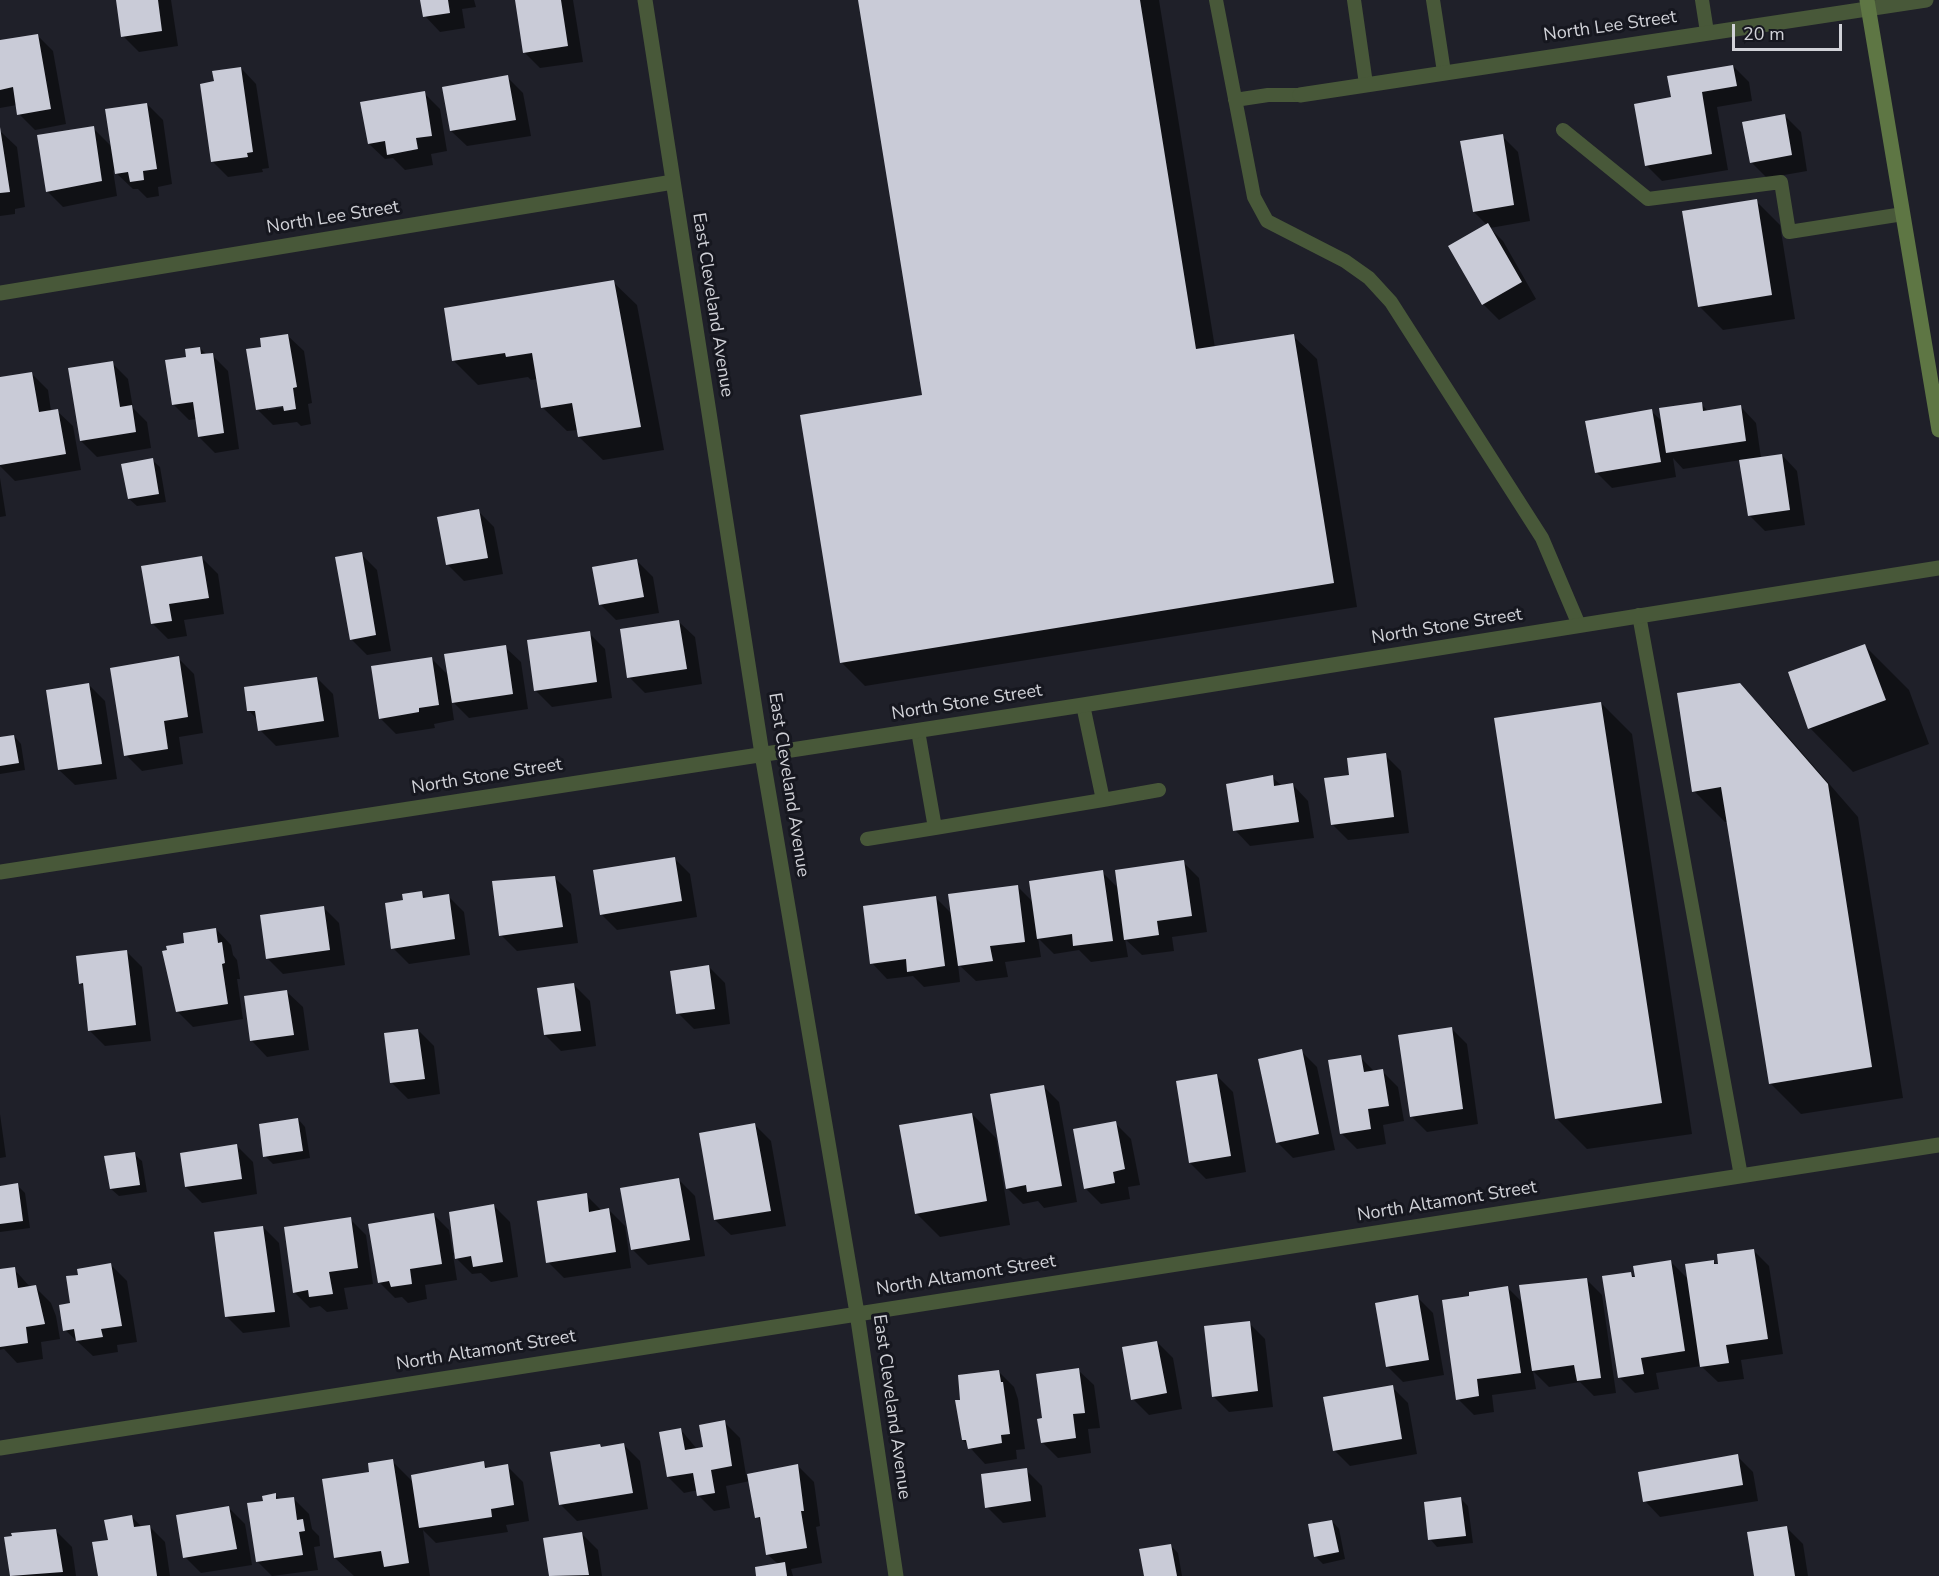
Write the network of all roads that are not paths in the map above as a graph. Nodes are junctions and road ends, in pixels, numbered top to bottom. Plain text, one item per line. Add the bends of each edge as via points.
1 (645, 0) edge
2 (1216, 0) edge
3 (1354, 0) edge
4 (1433, 0) edge
5 (1702, 0) edge
6 (1926, 0) edge
7 (1868, 4) edge
8 (1707, 32) junction
9 (1444, 72) junction
10 (1366, 84) junction
11 (1300, 95) joint
12 (1235, 100) junction
13 (1563, 130) dead end
14 (673, 182) junction
15 (1903, 214) junction
16 (0, 293) edge
17 (1936, 391) edge
18 (1939, 430) edge
19 (1939, 568) edge
20 (1639, 615) junction
21 (1579, 626) junction
22 (1083, 705) junction
23 (918, 730) junction
24 (762, 754) junction
25 (1159, 790) dead end
26 (1103, 800) junction
27 (934, 828) junction
28 (867, 839) dead end
29 (0, 872) edge
30 (1939, 1145) edge
31 (1741, 1176) junction
32 (857, 1313) junction
33 (0, 1448) edge
34 (896, 1576) edge

1 - 14 street, East Cleveland Avenue
2 - 12 lane
3 - 10 lane
4 - 9 lane
5 - 8 lane
6 - 7 street, North Lee Street
7 - 8 street, North Lee Street
7 - 15 main road
8 - 9 street, North Lee Street
9 - 10 street, North Lee Street
10 - 11 street, North Lee Street
11 - 12 lane
12 - 21 lane via 1254,197 1267,221 1345,261 1370,278 1391,302 1542,538
13 - 15 lane via 1648,199 1780,182 1789,232
14 - 16 street, North Lee Street
14 - 24 street, East Cleveland Avenue
15 - 17 main road
17 - 18 main road
19 - 20 street, North Stone Street
20 - 21 street, North Stone Street
20 - 31 lane
21 - 22 street, North Stone Street
22 - 23 street, North Stone Street
22 - 26 lane
23 - 24 street, North Stone Street
23 - 27 lane
24 - 29 street, North Stone Street
24 - 32 street, East Cleveland Avenue
25 - 26 lane
26 - 27 lane
27 - 28 lane
30 - 31 street, North Altamont Street
31 - 32 street, North Altamont Street
32 - 33 street, North Altamont Street
32 - 34 street, East Cleveland Avenue

